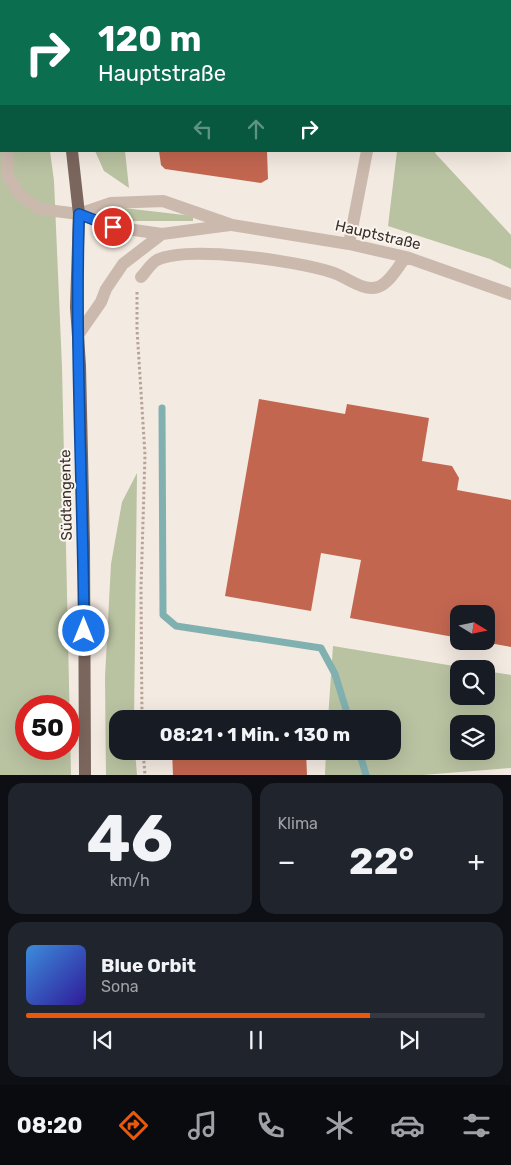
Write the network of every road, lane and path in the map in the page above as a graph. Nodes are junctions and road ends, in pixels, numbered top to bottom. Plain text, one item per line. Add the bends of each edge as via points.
1 (7, 152) edge
2 (72, 152) edge
3 (367, 152) edge
4 (79, 214) junction
5 (232, 225) junction
6 (162, 234) junction
7 (349, 244) junction
8 (406, 256) junction
9 (141, 277) joint
10 (511, 294) edge
11 (78, 335) junction
12 (142, 710) edge
13 (144, 760) edge
14 (85, 775) edge
15 (145, 775) edge

1 - 4 street via 8,176 20,195 39,208
2 - 4 main road, Südtangente
3 - 7 street
4 - 5 street, Hauptstraße via 111,202 163,201
4 - 6 street, Hauptstraße via 113,227
4 - 11 main road, Südtangente
5 - 6 street, Hauptstraße
5 - 7 street, Hauptstraße
6 - 11 street via 123,264
7 - 8 street, Hauptstraße
8 - 9 street via 385,284 376,288 364,287 333,272 300,265 204,254 156,261
8 - 10 street, Hauptstraße
9 - 12 path via 137,293 137,329 145,455
11 - 14 main road, Südtangente via 84,545
13 - 15 path

